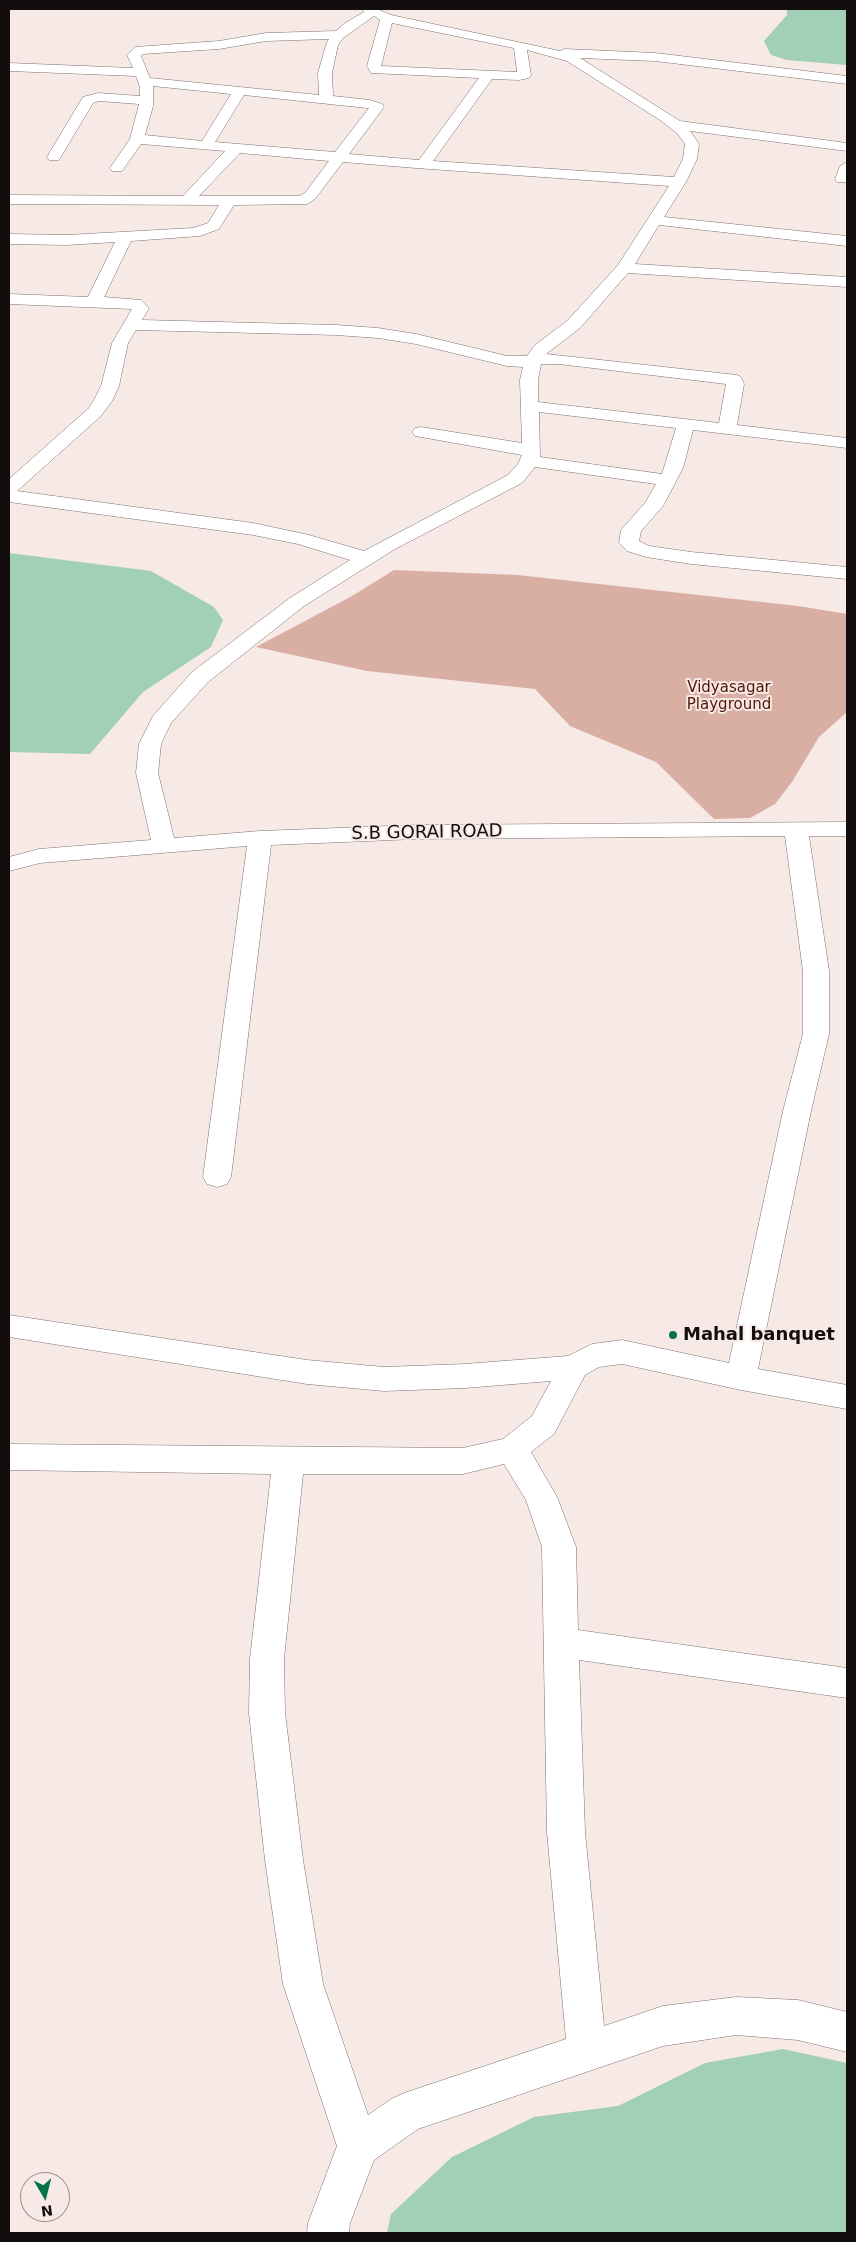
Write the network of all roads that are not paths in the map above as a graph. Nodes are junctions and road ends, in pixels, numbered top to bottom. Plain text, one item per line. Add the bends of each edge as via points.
1 (370, 10) edge
2 (387, 18) junction
3 (338, 35) junction
4 (520, 45) junction
5 (558, 53) junction
6 (9, 68) edge
7 (220, 72) dead end
8 (488, 75) junction
9 (142, 76) junction
10 (847, 80) edge
11 (220, 89) junction
12 (240, 91) junction
13 (146, 100) junction
14 (326, 100) junction
15 (675, 125) junction
16 (137, 139) junction
17 (206, 145) junction
18 (847, 147) edge
19 (236, 148) junction
20 (54, 157) dead end
21 (339, 157) junction
22 (423, 164) junction
23 (117, 168) dead end
24 (678, 182) junction
25 (9, 199) edge
26 (187, 200) junction
27 (229, 201) junction
28 (654, 220) junction
29 (125, 238) junction
30 (9, 239) edge
31 (847, 241) edge
32 (624, 268) junction
33 (847, 282) edge
34 (9, 299) edge
35 (94, 302) junction
36 (130, 325) junction
37 (533, 361) junction
38 (530, 406) junction
39 (686, 424) junction
40 (727, 429) junction
41 (421, 432) dead end
42 (847, 443) edge
43 (530, 455) junction
44 (668, 480) junction
45 (9, 489) edge
46 (9, 496) edge
47 (365, 558) junction
48 (847, 572) edge
49 (796, 829) junction
50 (847, 829) edge
51 (260, 838) junction
52 (164, 846) junction
53 (9, 864) edge
54 (217, 1178) dead end
55 (9, 1326) edge
56 (574, 1367) junction
57 (741, 1378) junction
58 (847, 1397) edge
59 (512, 1449) junction
60 (9, 1457) edge
61 (288, 1461) junction
62 (562, 1643) junction
63 (847, 1682) edge
64 (847, 2032) edge
65 (587, 2052) junction
66 (358, 2146) junction
67 (328, 2233) edge

1 - 2 street
1 - 3 street
2 - 4 street
2 - 8 street via 374,66 376,70
3 - 9 street via 266,37 219,50 140,50 134,55
3 - 14 street via 325,73
4 - 5 street
4 - 8 street via 524,75
5 - 10 street via 655,56
5 - 15 street via 584,64
6 - 9 street
7 - 11 street
8 - 22 street
9 - 11 street
9 - 13 street via 147,87
11 - 12 street
12 - 14 street
12 - 17 street
13 - 16 street
13 - 20 street via 98,97 88,100
14 - 21 street via 377,107
15 - 18 street
15 - 24 street via 692,144 690,158
16 - 17 street
16 - 23 street
17 - 19 street
19 - 21 street
19 - 26 street
21 - 22 street
21 - 27 street via 307,199
22 - 24 street
24 - 28 street
25 - 26 street
26 - 27 street
27 - 29 street via 217,222 208,230
28 - 31 street
28 - 32 street
29 - 30 street
29 - 35 street
32 - 33 street
32 - 37 street via 574,324 540,350
34 - 35 street
35 - 36 street via 140,305
36 - 37 street via 378,333 507,361
36 - 45 street via 120,343 110,386 95,412
37 - 38 street via 529,380
37 - 40 street via 559,359 731,379 734,384
38 - 39 street
38 - 43 street
39 - 40 street
39 - 44 street
40 - 42 street
41 - 43 street
43 - 44 street
43 - 47 street via 527,466 503,487
44 - 48 street via 653,506 631,530 629,543 634,547 711,560
46 - 47 street via 253,529 302,539
47 - 52 street via 297,602 200,677 161,720 150,744 147,772
49 - 50 street, S.B GORAI ROAD
49 - 51 street, S.B GORAI ROAD via 416,832
49 - 57 street via 816,971 816,1034
51 - 52 street, S.B GORAI ROAD
51 - 54 street
52 - 53 street, S.B GORAI ROAD via 39,856
55 - 56 street via 307,1372 384,1379
56 - 57 street via 592,1356 622,1352
56 - 59 street via 543,1425
57 - 58 street
59 - 61 street via 463,1461
59 - 62 street via 541,1497 560,1547
60 - 61 street
61 - 66 street via 267,1658 267,1713 284,1860 303,1984
62 - 63 street
62 - 65 street via 566,1832
64 - 65 street via 798,2020 736,2016 663,2026
65 - 66 street via 407,2112
66 - 67 street

